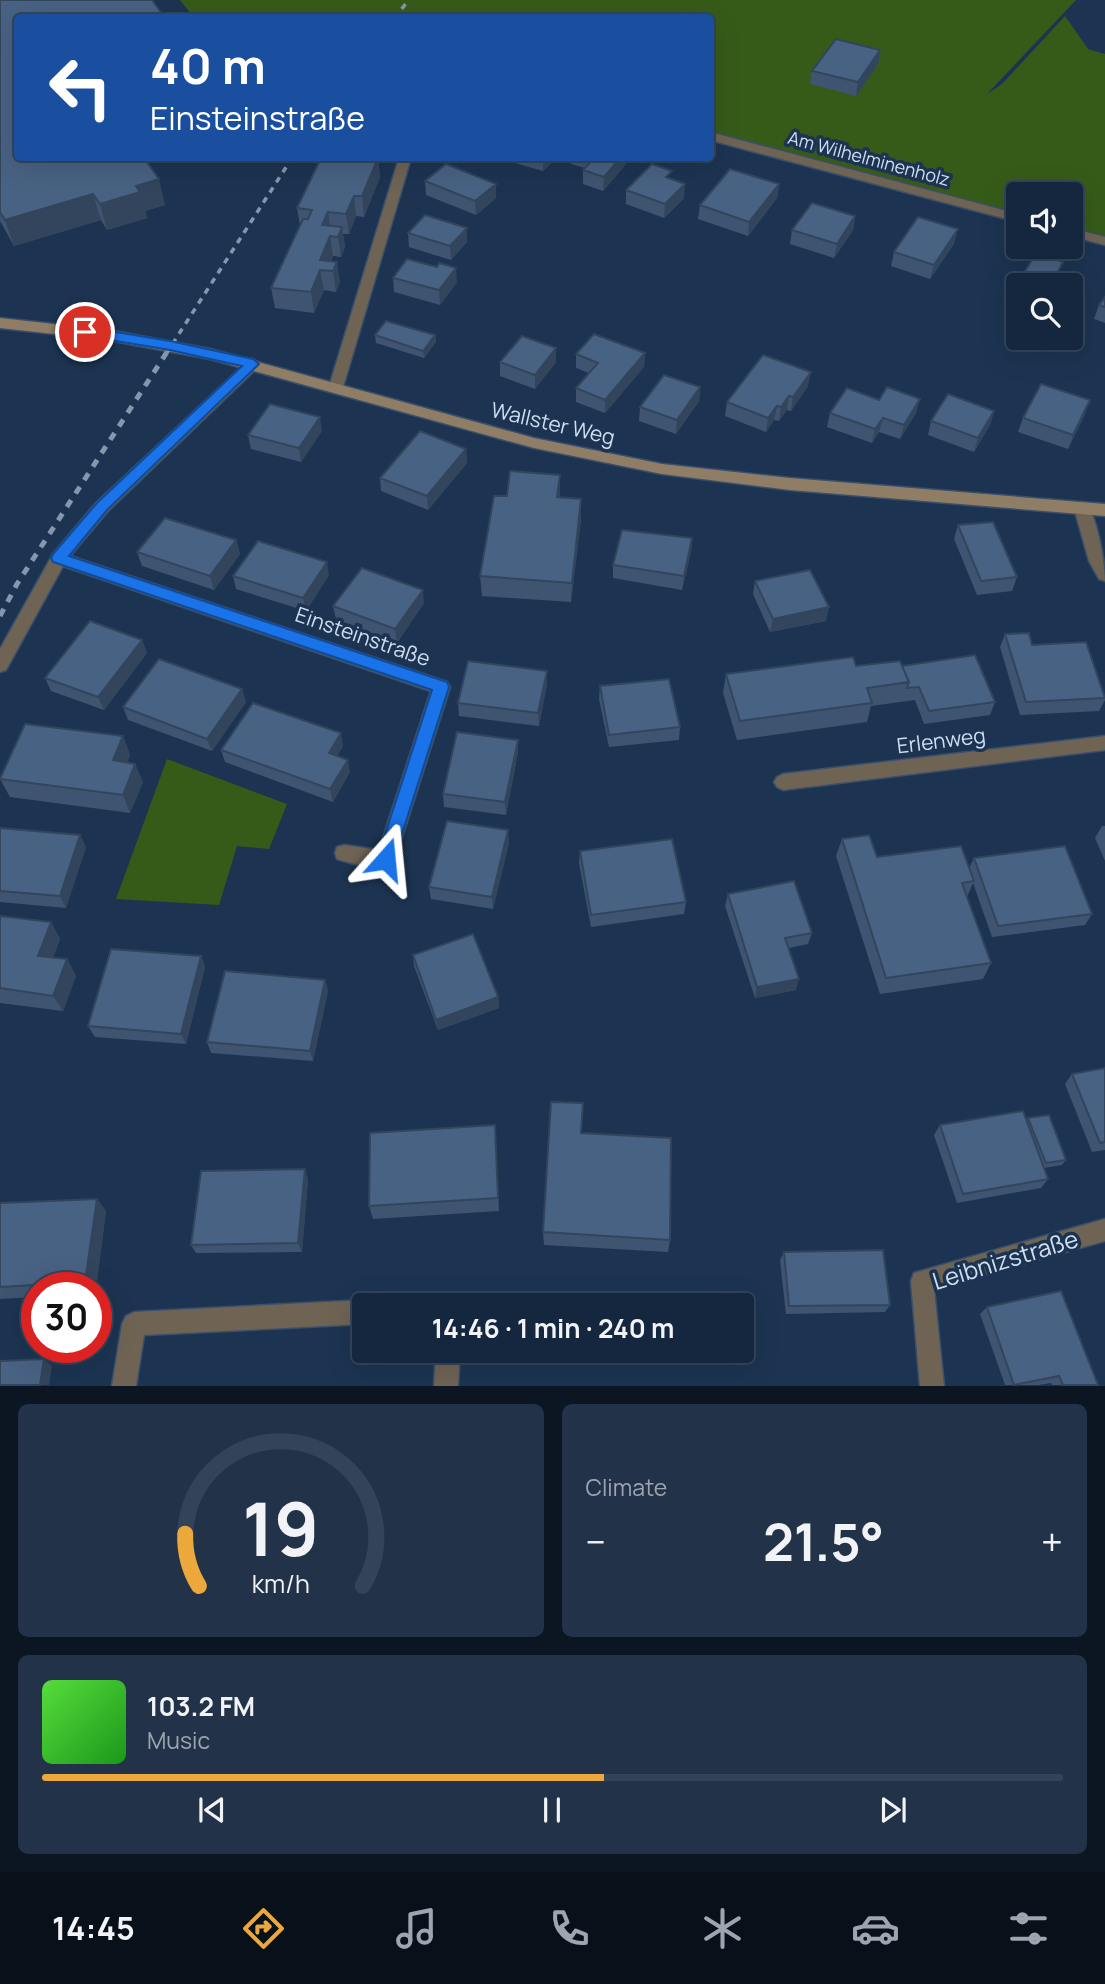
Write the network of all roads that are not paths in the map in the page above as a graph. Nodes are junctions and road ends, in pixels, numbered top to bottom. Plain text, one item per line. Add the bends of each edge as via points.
1 (714, 137) edge
2 (404, 161) edge
3 (1006, 215) edge
4 (1083, 235) edge
5 (1105, 241) edge
6 (0, 323) edge
7 (253, 364) junction
8 (336, 387) junction
9 (1082, 508) junction
10 (1105, 510) edge
11 (59, 558) junction
12 (1105, 575) edge
13 (0, 665) edge
14 (1105, 743) edge
15 (783, 782) dead end
16 (344, 853) dead end
17 (1105, 1230) edge
18 (352, 1313) edge
19 (447, 1363) edge
20 (124, 1385) edge
21 (446, 1385) edge
22 (932, 1385) edge

1 - 3 street, Am Wilhelminenholz
2 - 8 street
4 - 5 street
6 - 7 street, Wallster Weg via 108,335
7 - 8 street, Wallster Weg
7 - 11 street via 102,507
8 - 9 street, Wallster Weg via 534,443 662,469
9 - 10 street, Wallster Weg
9 - 12 street
11 - 13 street
11 - 16 street, Einsteinstraße via 441,687 386,859
14 - 15 street, Erlenweg
17 - 22 street, Leibnizstraße via 922,1280
18 - 20 street via 134,1324
19 - 21 street

